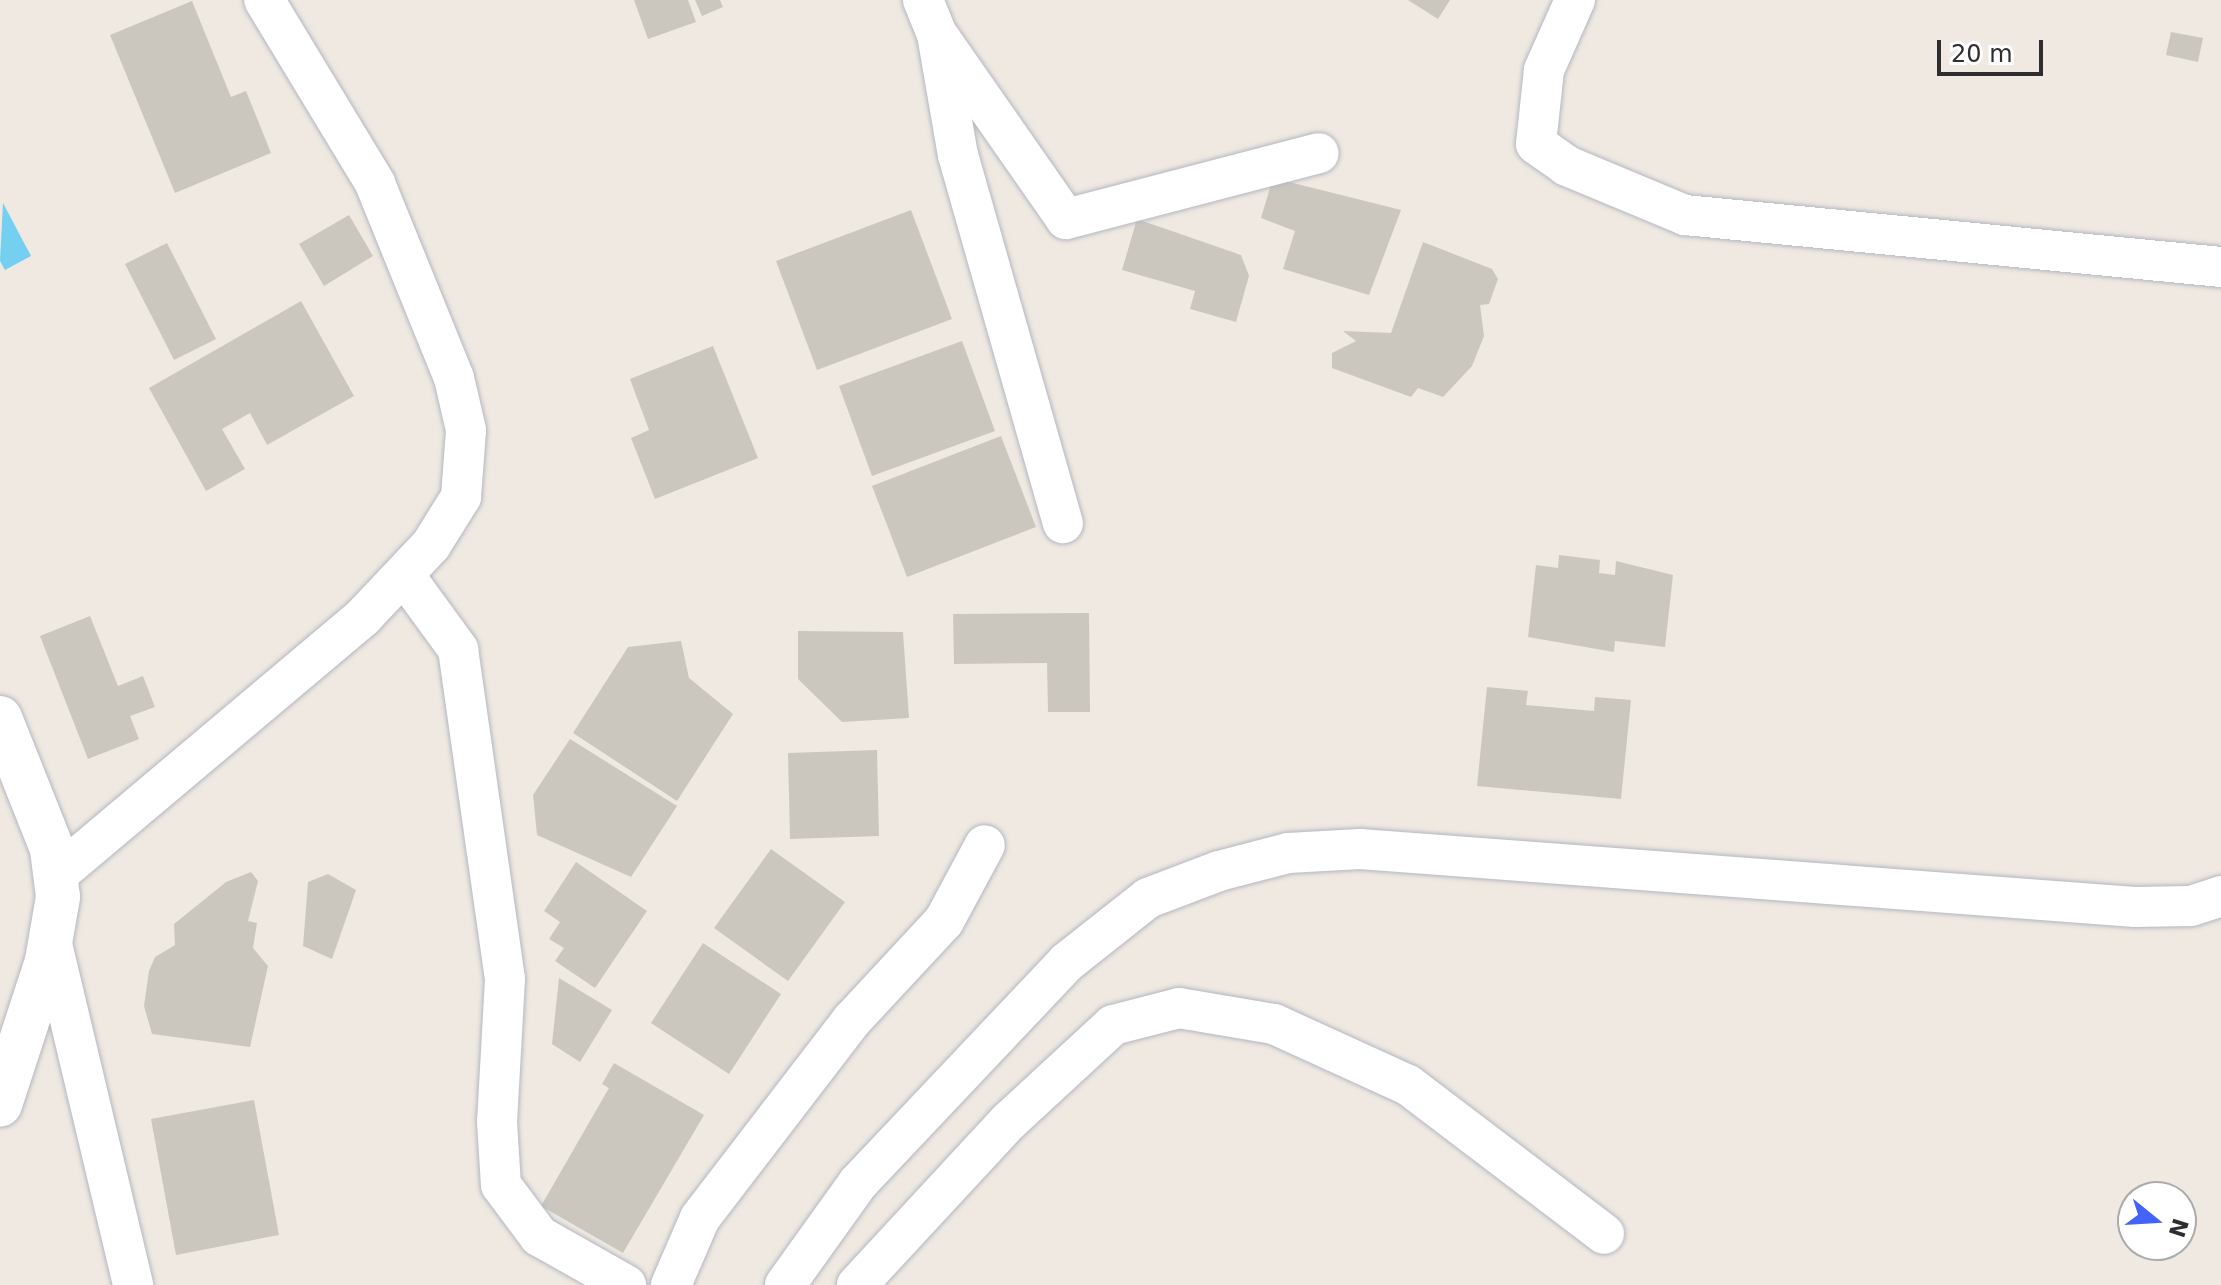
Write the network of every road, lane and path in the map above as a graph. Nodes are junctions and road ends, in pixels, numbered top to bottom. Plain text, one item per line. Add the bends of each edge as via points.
1 (264, 0) edge
2 (1575, 0) edge
3 (930, 17) edge
4 (1319, 153) dead end
5 (2221, 267) edge
6 (1063, 523) dead end
7 (404, 575) junction
8 (0, 718) edge
9 (985, 845) dead end
10 (58, 874) junction
11 (2221, 896) edge
12 (51, 940) junction
13 (0, 1105) edge
14 (1604, 1234) dead end
15 (133, 1285) edge
16 (626, 1285) edge
17 (671, 1285) edge
18 (785, 1285) edge
19 (857, 1285) edge

1 - 7 street via 375,183 463,406 468,464 461,497
2 - 5 street via 1544,70 1536,144 1567,166 1685,215
3 - 4 street via 1066,219
3 - 6 street via 958,155
7 - 10 street
7 - 16 street via 458,649 505,979 497,1122 501,1185 539,1236
8 - 10 street
9 - 17 street via 944,921 852,1020 700,1218
10 - 12 street
11 - 18 street via 2191,906 2135,907 1360,849 1288,853 1219,871 1148,898 1067,962 858,1183
12 - 13 street
12 - 15 street
14 - 19 street via 1408,1085 1274,1024 1179,1008 1113,1025 1008,1122

